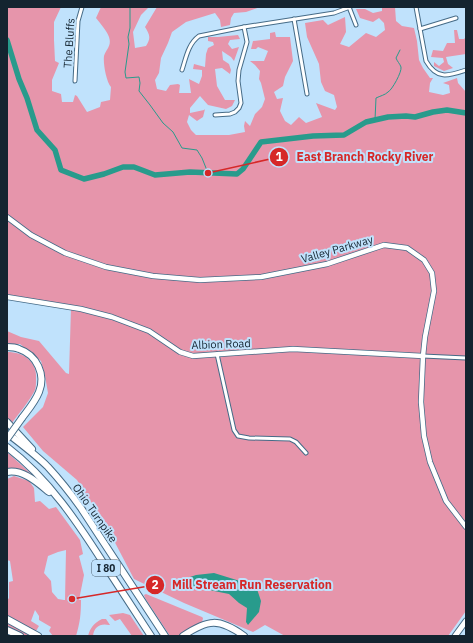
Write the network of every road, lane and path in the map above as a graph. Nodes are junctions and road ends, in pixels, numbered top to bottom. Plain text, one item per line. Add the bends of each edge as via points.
1 (82, 7) edge
2 (349, 7) edge
3 (416, 7) edge
4 (456, 18) dead end
5 (294, 19) junction
6 (356, 25) dead end
7 (244, 27) junction
8 (420, 29) junction
9 (182, 70) dead end
10 (466, 70) edge
11 (75, 81) dead end
12 (308, 94) dead end
13 (215, 115) dead end
14 (7, 217) edge
15 (7, 298) edge
16 (7, 347) edge
17 (7, 350) edge
18 (217, 354) junction
19 (423, 356) junction
20 (466, 358) edge
21 (21, 417) junction
22 (7, 422) edge
23 (7, 434) edge
24 (7, 439) edge
25 (7, 447) edge
26 (306, 453) dead end
27 (48, 467) junction
28 (7, 472) edge
29 (61, 501) junction
30 (466, 527) edge
31 (7, 619) edge
32 (466, 621) edge
33 (7, 630) edge
34 (20, 636) edge
35 (38, 636) edge
36 (151, 636) edge
37 (165, 636) edge
38 (185, 636) edge
39 (240, 636) edge
40 (244, 636) edge
41 (455, 636) edge

1 - 11 street, The Bluffs via 78,21
2 - 5 street via 334,13
2 - 6 street
3 - 8 street
4 - 8 street
5 - 7 street
5 - 12 street
7 - 9 street via 199,36 190,45
7 - 13 street via 247,42 238,81 241,103 235,112
8 - 10 street via 430,69 444,76
14 - 19 street, Valley Parkway via 65,253 106,267 153,276 200,280 261,277 327,264 384,245 407,248 424,260 432,273 434,291
15 - 18 street, Albion Road via 81,309 112,317 149,331 180,352 193,356
16 - 21 highway via 26,351 34,358 42,376 42,384 32,406
17 - 21 highway via 23,353 38,370 36,393
18 - 19 street, Albion Road via 293,349
18 - 26 street via 234,430 238,436 290,439
19 - 20 street
19 - 30 street, Valley Parkway via 421,402 424,436 430,462 446,500
21 - 23 highway, bridge
21 - 24 highway, bridge
22 - 27 highway
23 - 27 highway, Ohio Turnpike / I 80
25 - 29 highway, Ohio Turnpike / I 80 via 39,475
27 - 37 highway, Ohio Turnpike / I 80 via 81,508
28 - 29 highway via 19,472
29 - 36 highway, Ohio Turnpike / I 80
31 - 35 highway
32 - 41 main road
33 - 34 highway
38 - 39 highway via 214,625
38 - 40 highway via 198,627 217,623

